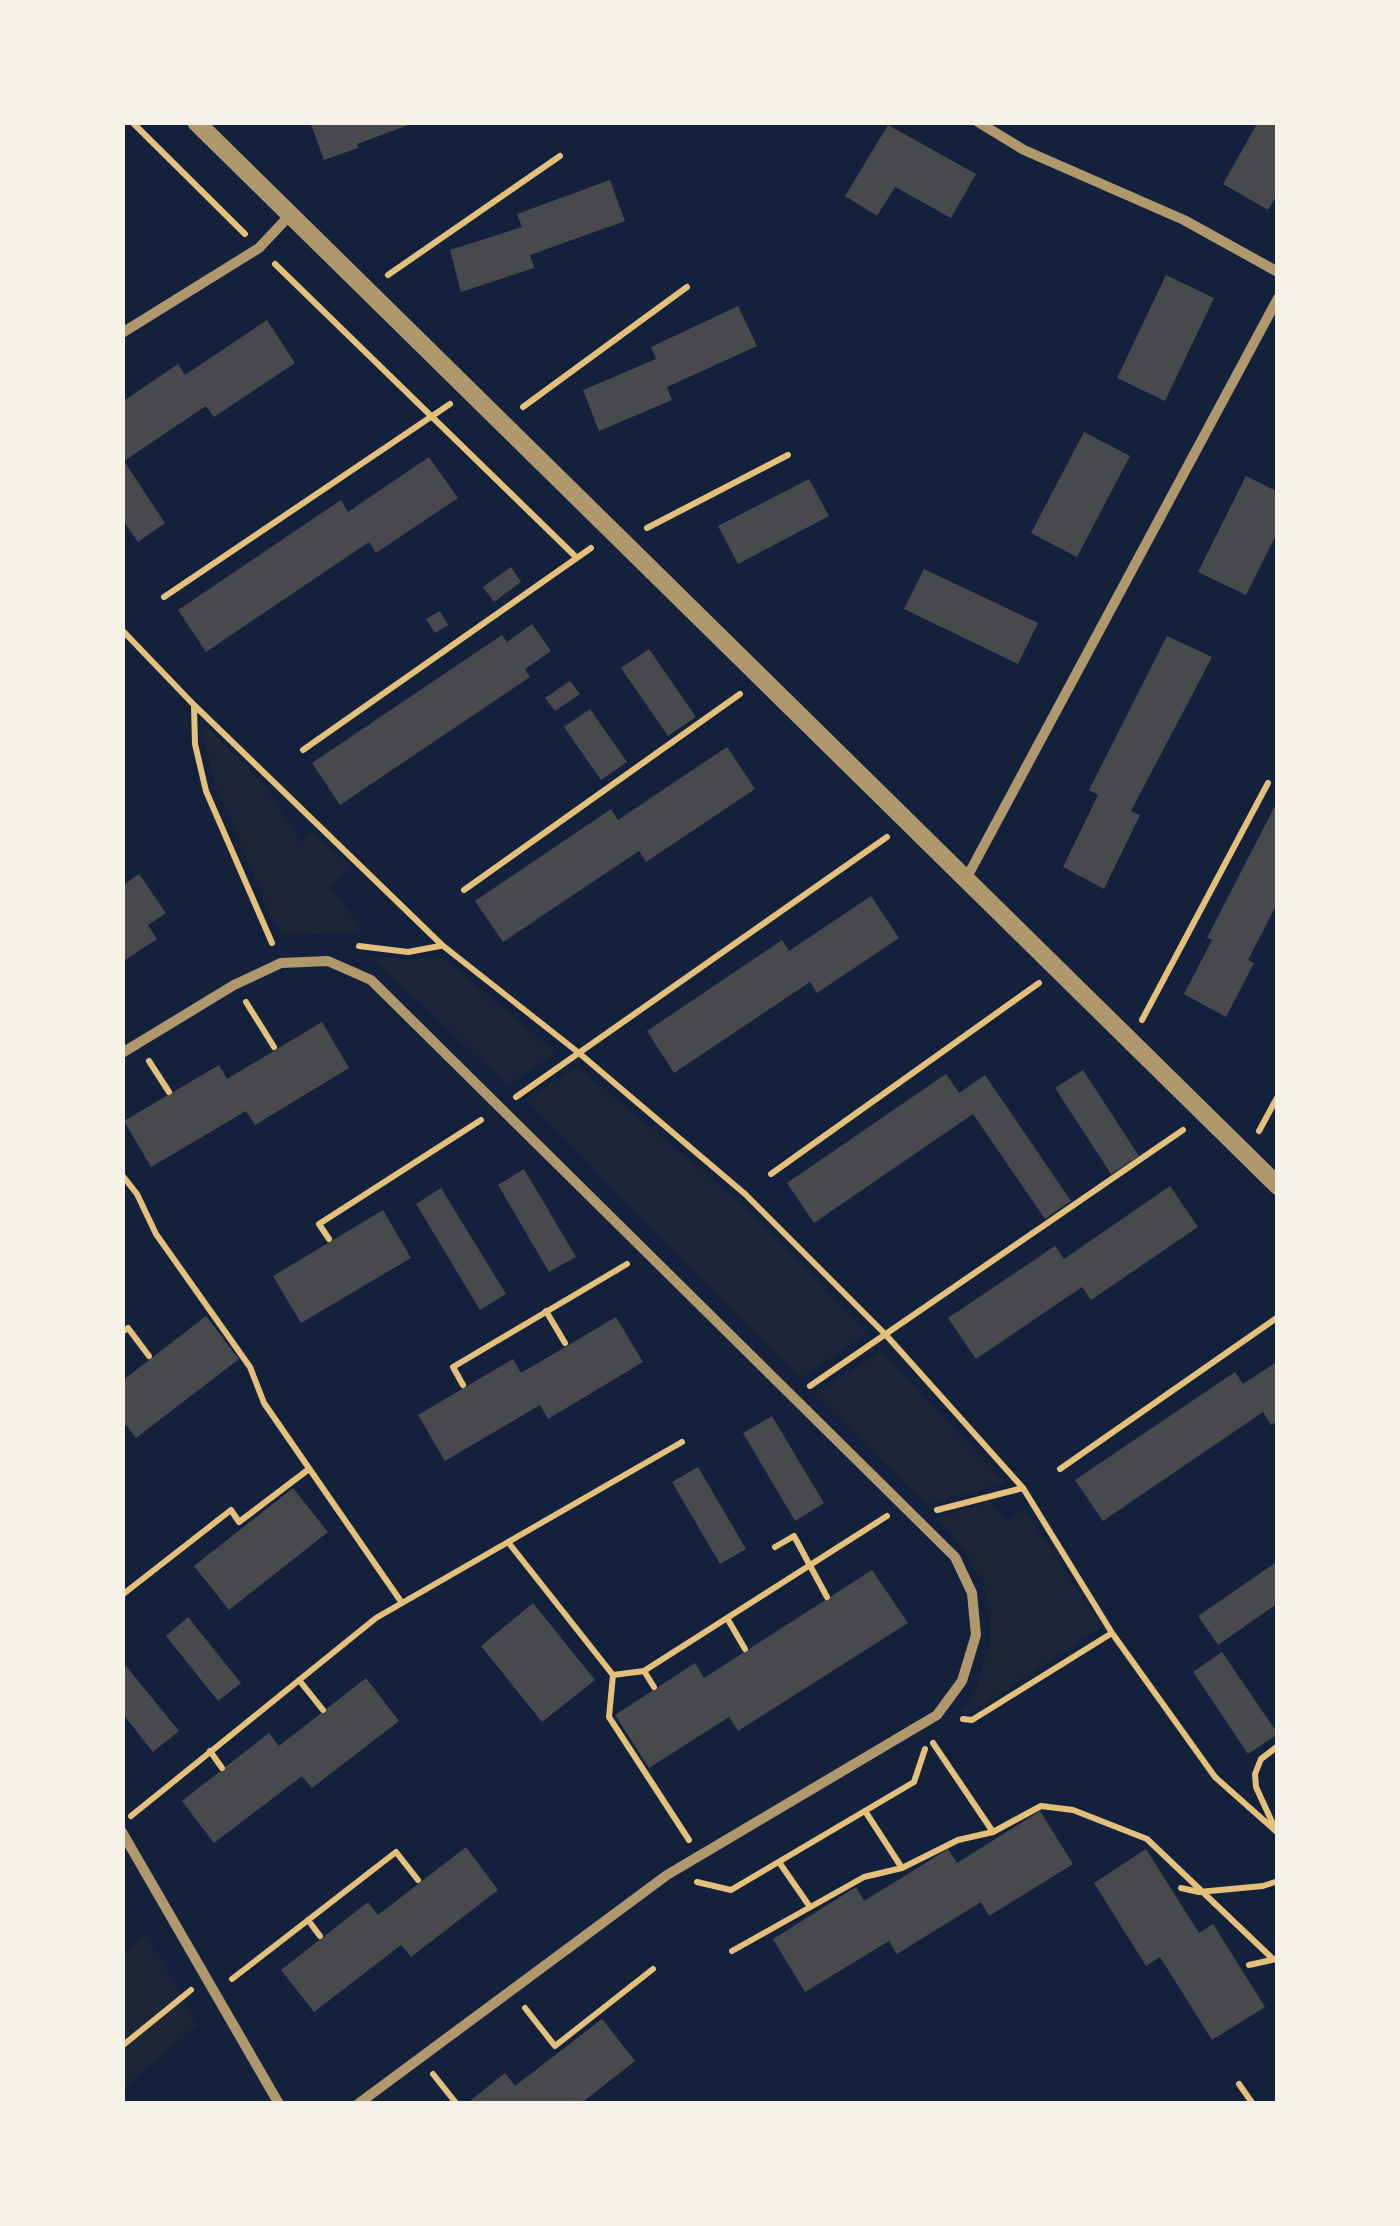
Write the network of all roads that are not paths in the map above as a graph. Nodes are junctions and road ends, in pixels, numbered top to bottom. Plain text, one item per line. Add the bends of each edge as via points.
1 (196, 122) edge
2 (978, 122) edge
3 (290, 215) junction
4 (1278, 272) edge
5 (1278, 298) edge
6 (122, 333) edge
7 (966, 878) junction
8 (122, 1053) edge
9 (1278, 1186) edge
10 (122, 1832) edge
11 (279, 2104) edge
12 (358, 2104) edge

1 - 3 street
2 - 4 street
3 - 6 street via 259,248
3 - 7 street
5 - 7 street
7 - 9 street
8 - 12 street via 281,963 328,961 371,980 955,1557 972,1593 976,1635 962,1681 937,1715 667,1875
10 - 11 street

